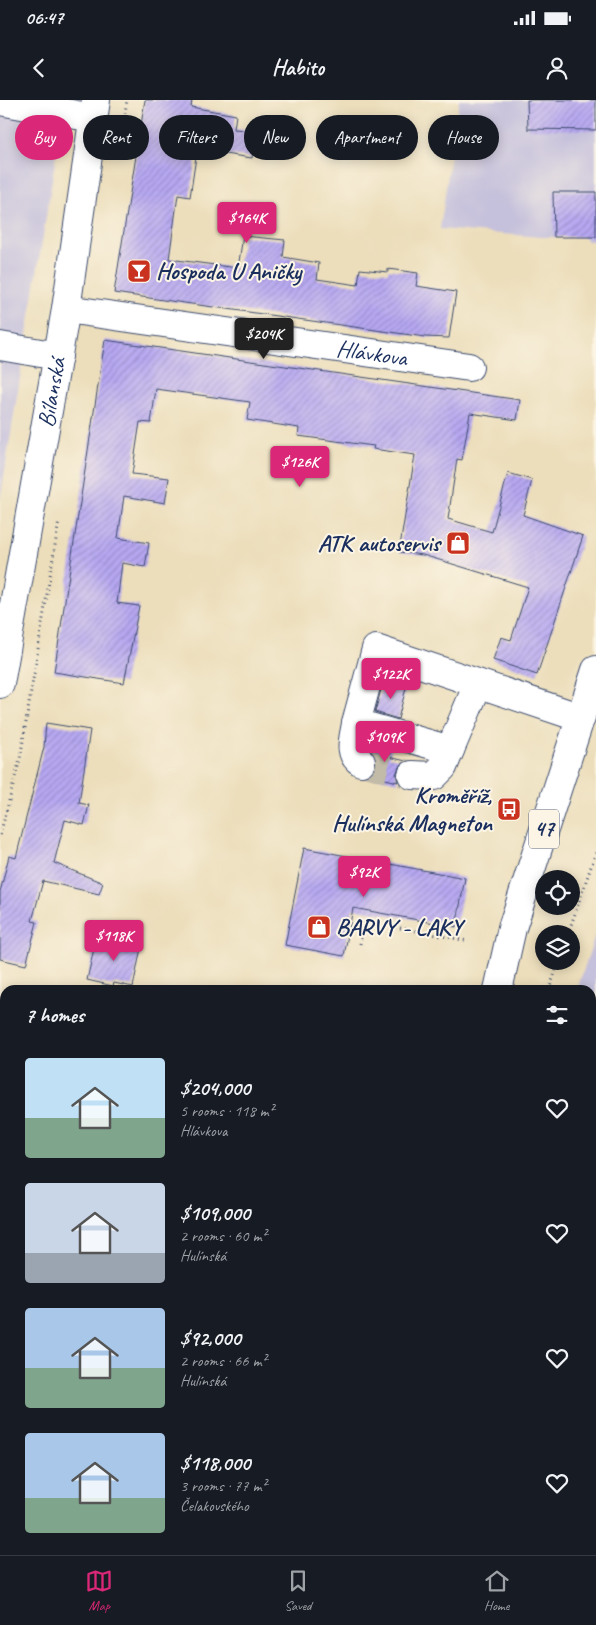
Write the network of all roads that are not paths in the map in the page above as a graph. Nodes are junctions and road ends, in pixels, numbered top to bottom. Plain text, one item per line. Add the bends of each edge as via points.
1 (0, 101) edge
2 (94, 109) edge
3 (66, 309) junction
4 (0, 346) edge
5 (58, 356) junction
6 (469, 367) dead end
7 (5, 614) edge
8 (596, 670) edge
9 (0, 684) edge
10 (478, 684) junction
11 (580, 718) junction
12 (356, 724) junction
13 (450, 750) junction
14 (361, 762) dead end
15 (412, 776) tunnel mouth
16 (499, 985) edge

1 - 2 street
2 - 3 street, Bílanská
3 - 5 street, Bílanská
3 - 6 street, Hlávkova
4 - 5 street
5 - 7 street, Bílanská
7 - 9 street, Bílanská
8 - 11 street, 47
10 - 11 street
10 - 12 street via 376,650
10 - 13 street
11 - 16 street, 47 via 512,928
12 - 13 street
12 - 14 street via 352,750
13 - 15 street via 443,767 434,776

